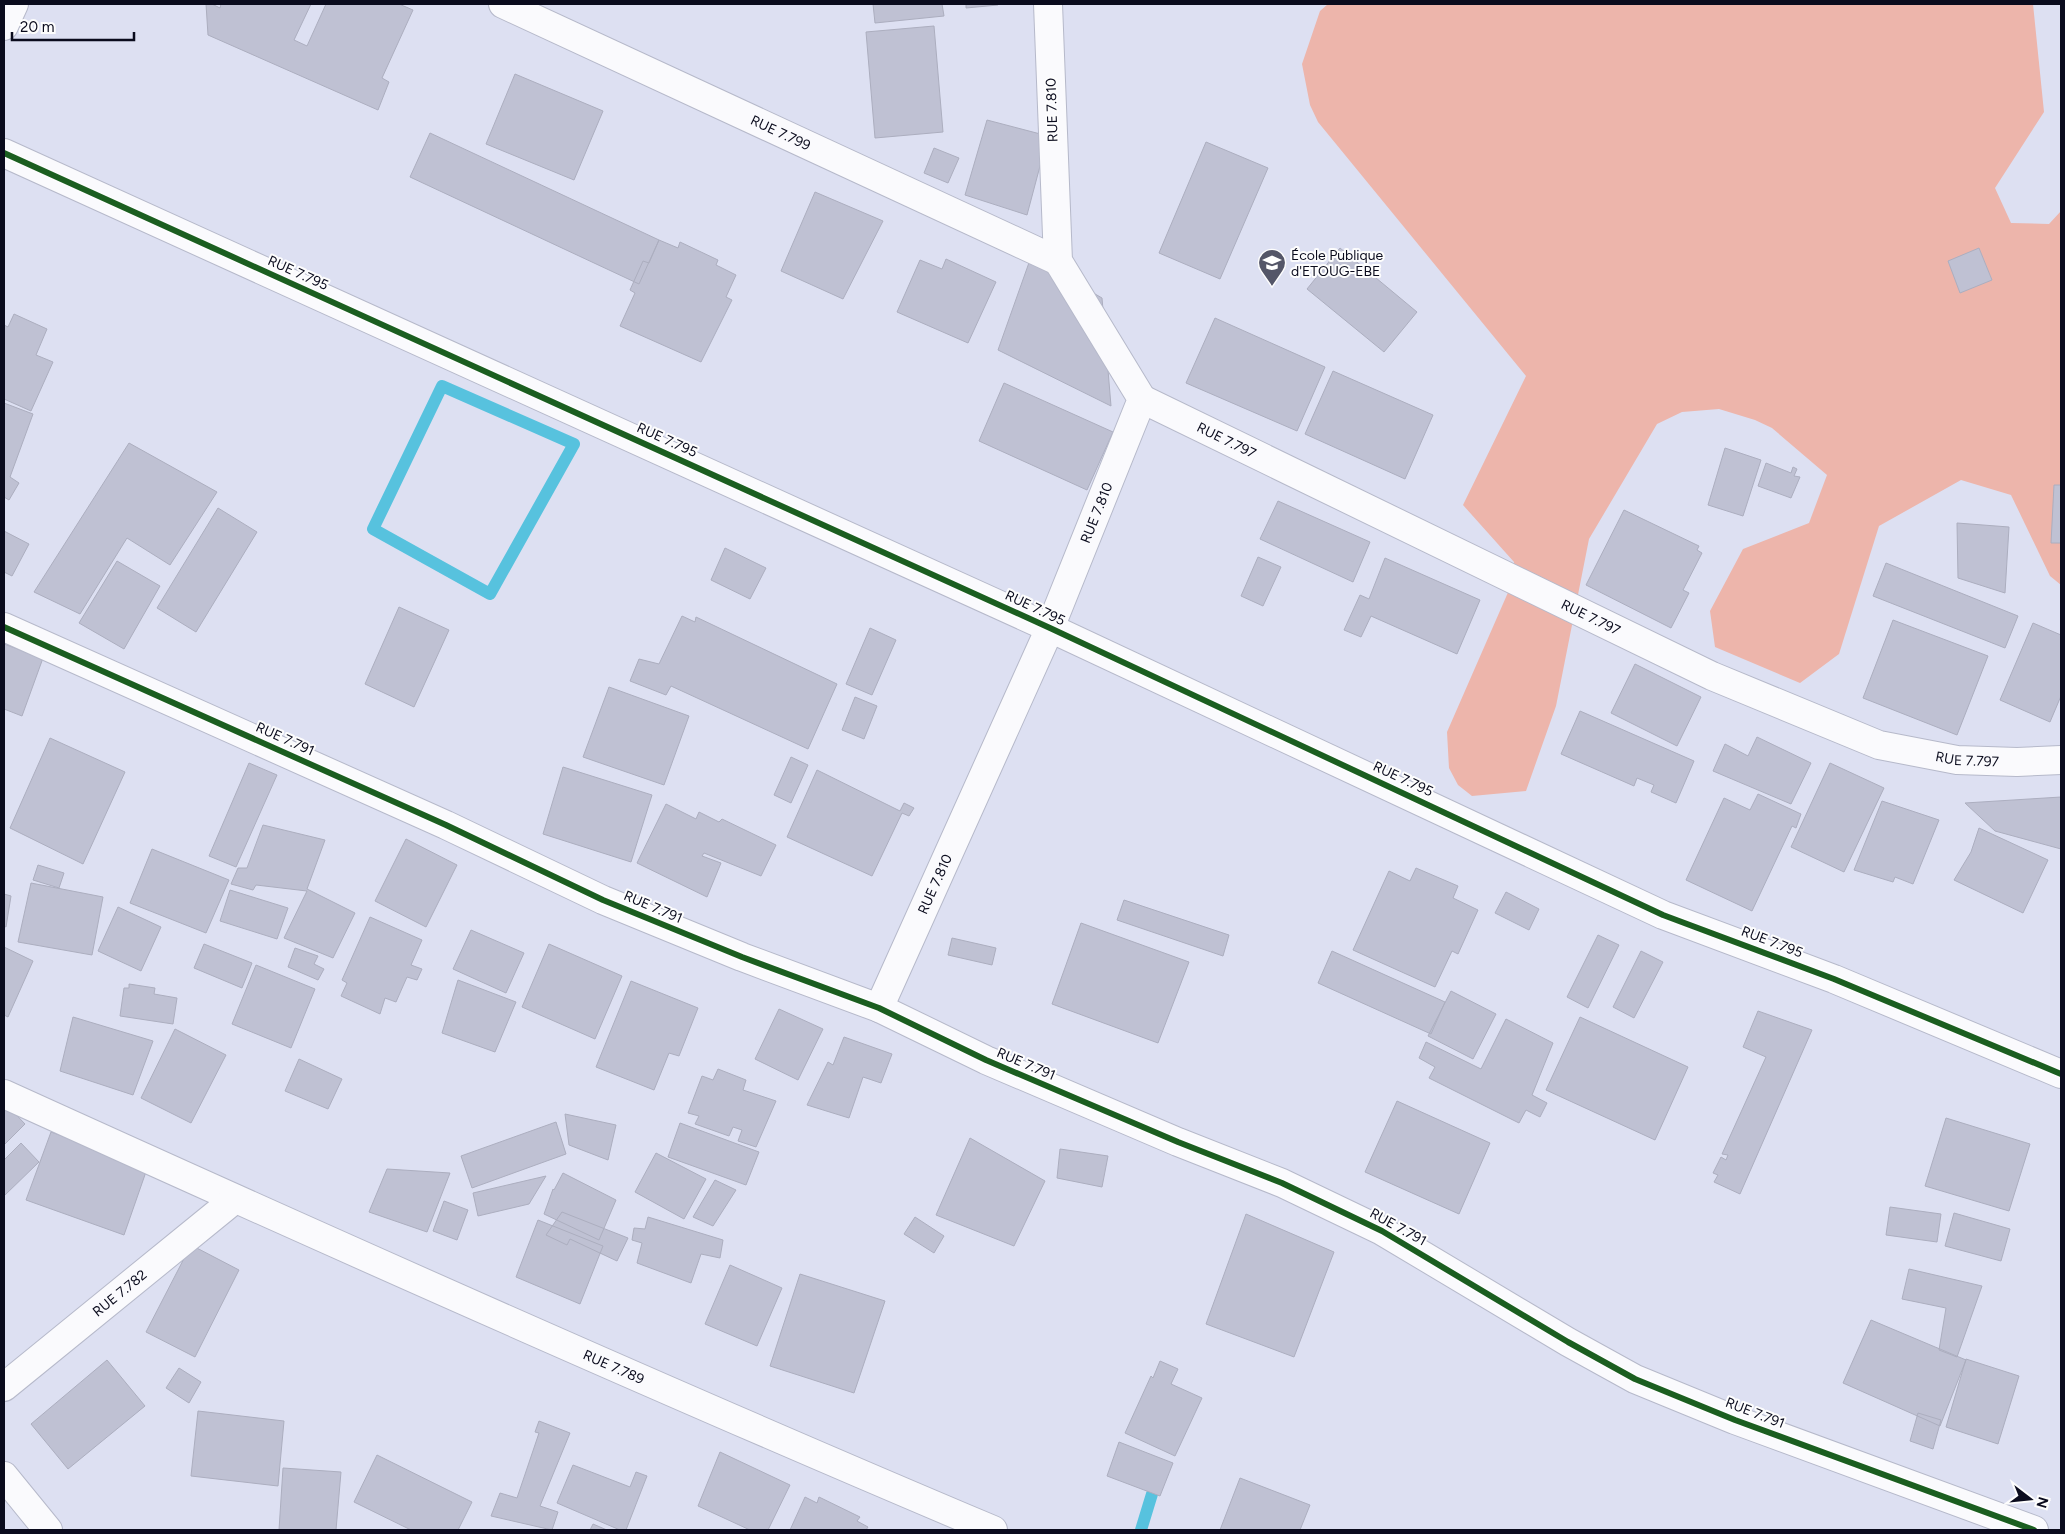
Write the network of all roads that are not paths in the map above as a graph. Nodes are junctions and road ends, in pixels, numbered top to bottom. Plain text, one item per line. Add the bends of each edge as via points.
1 (14, 4) edge
2 (503, 4) edge
3 (1048, 4) edge
4 (4, 26) edge
5 (4, 153) edge
6 (1058, 261) junction
7 (1142, 399) junction
8 (4, 627) edge
9 (1050, 628) junction
10 (2061, 760) edge
11 (879, 1008) junction
12 (2061, 1074) edge
13 (4, 1094) edge
14 (235, 1199) junction
15 (4, 1387) edge
16 (4, 1476) edge
17 (1995, 1524) edge
18 (48, 1530) edge
19 (993, 1530) edge
20 (2034, 1530) edge

1 - 4 street
2 - 6 street, RUE 7.799
3 - 6 street, RUE 7.810
5 - 9 street, RUE 7.795
6 - 7 street, RUE 7.810
7 - 9 street, RUE 7.810
7 - 10 street, RUE 7.797 via 1712,676 1879,745 1957,760
8 - 11 street, RUE 7.791 via 446,825 604,900 742,957
9 - 11 street, RUE 7.810
9 - 12 street, RUE 7.795 via 1664,915 1834,979
11 - 17 street, RUE 7.791 via 986,1060 1282,1183 1382,1231 1635,1379
13 - 14 street, RUE 7.789
14 - 15 street, RUE 7.782
14 - 19 street, RUE 7.789
16 - 18 street
17 - 20 street, RUE 7.791

